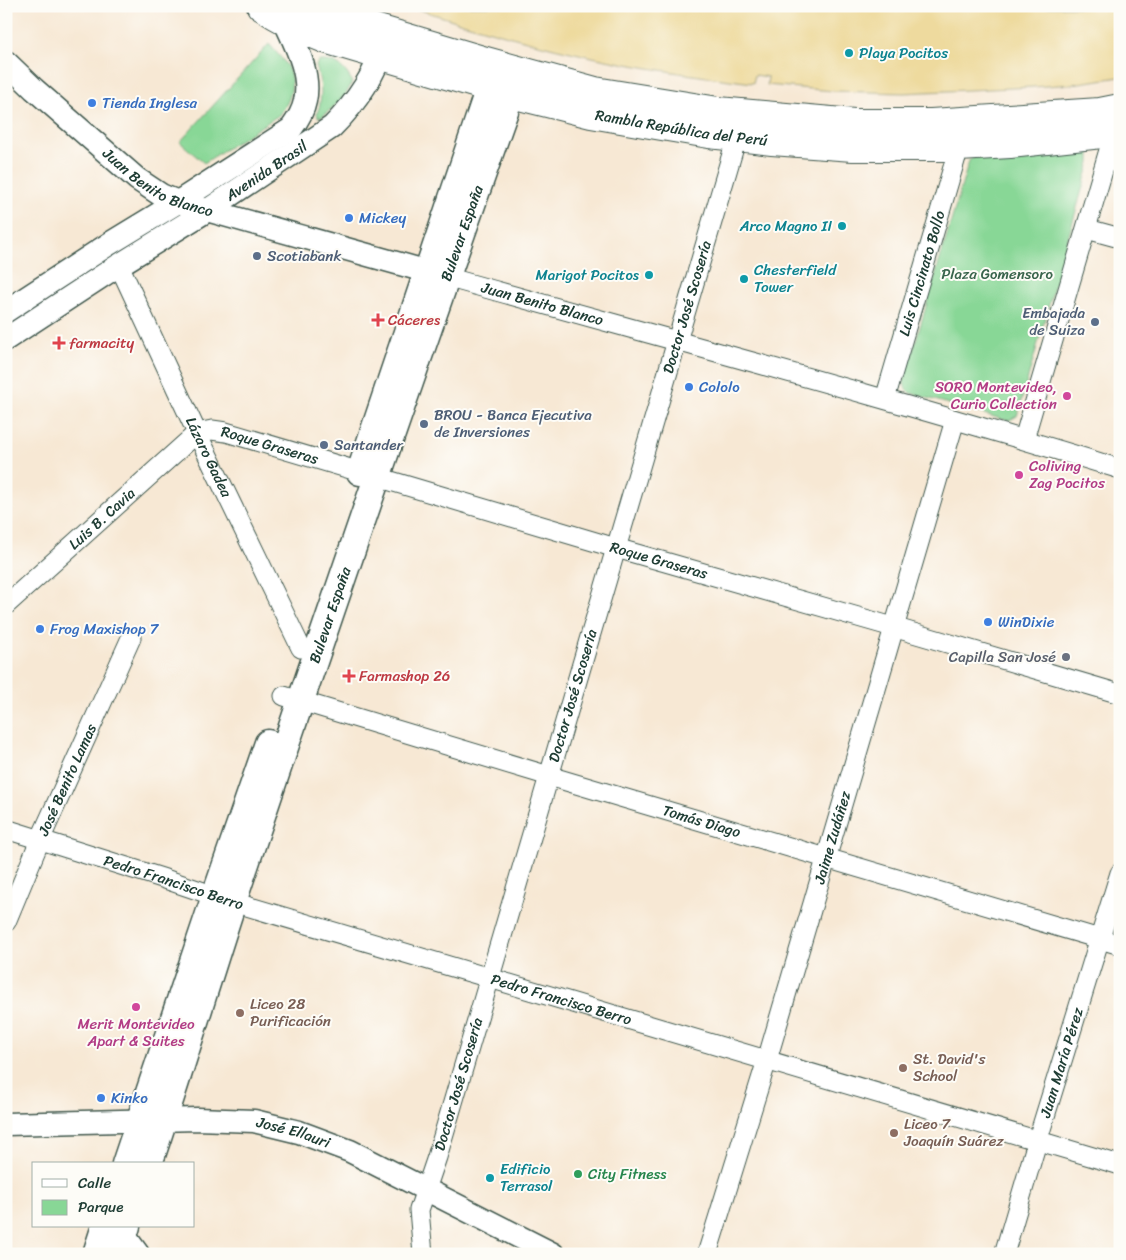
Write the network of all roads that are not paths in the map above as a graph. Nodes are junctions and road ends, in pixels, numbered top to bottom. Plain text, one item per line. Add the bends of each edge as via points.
1 (261, 6) edge
2 (308, 6) edge
3 (285, 22) junction
4 (385, 44) junction
5 (6, 62) edge
6 (506, 84) junction
7 (1118, 125) edge
8 (737, 137) junction
9 (959, 147) junction
10 (178, 202) junction
11 (208, 210) junction
12 (1087, 229) junction
13 (1120, 238) edge
14 (120, 265) junction
15 (437, 274) junction
16 (6, 311) edge
17 (6, 338) edge
18 (676, 342) junction
19 (885, 399) junction
20 (955, 420) junction
21 (197, 433) junction
22 (1024, 439) junction
23 (1120, 469) edge
24 (369, 475) junction
25 (616, 548) junction
26 (6, 605) edge
27 (893, 627) junction
28 (131, 638) dead end
29 (301, 648) junction
30 (1120, 694) edge
31 (293, 699) junction
32 (549, 776) junction
33 (6, 828) edge
34 (40, 840) junction
35 (826, 858) junction
36 (1120, 873) edge
37 (224, 899) junction
38 (6, 922) edge
39 (1100, 939) junction
40 (1120, 945) edge
41 (490, 978) junction
42 (767, 1060) junction
43 (152, 1120) junction
44 (6, 1124) edge
45 (1037, 1142) junction
46 (127, 1162) edge
47 (149, 1162) edge
48 (1120, 1166) edge
49 (426, 1191) junction
50 (122, 1239) edge
51 (96, 1254) edge
52 (423, 1254) edge
53 (553, 1254) edge
54 (707, 1254) edge
55 (1004, 1254) edge

1 - 3 main road, Rambla República del Perú
2 - 4 main road, Rambla República del Perú
3 - 4 main road, Rambla República del Perú via 325,39
3 - 10 street, Avenida Brasil via 306,77 306,101 302,112 291,129
4 - 6 main road, Rambla República del Perú
4 - 11 street, Avenida Brasil via 363,91 332,127
5 - 10 street, Juan Benito Blanco via 138,179 160,195
6 - 7 main road, Rambla República del Perú via 595,91 743,114 854,123 962,122 1100,112
6 - 8 main road, Rambla República del Perú via 591,114
6 - 15 main road, Bulevar España
7 - 9 main road, Rambla República del Perú via 1010,144
7 - 12 street
8 - 9 main road, Rambla República del Perú via 853,147
8 - 18 street, Doctor José Scosería
9 - 19 street, Luis Cincinato Bollo
10 - 11 street, Juan Benito Blanco
10 - 16 street, Avenida Brasil
11 - 14 street, Avenida Brasil
11 - 15 street, Juan Benito Blanco
12 - 13 street
12 - 22 street
14 - 17 street, Avenida Brasil
14 - 21 street, Lázaro Gadea
15 - 18 street, Juan Benito Blanco
15 - 24 main road, Bulevar España
18 - 19 street, Juan Benito Blanco
18 - 25 street, Doctor José Scosería
19 - 20 street, Juan Benito Blanco
20 - 22 street, Juan Benito Blanco
20 - 27 street, Jaime Zudáñez
21 - 24 street, Roque Graseras via 226,432
21 - 26 street, Luis B. Cavia
21 - 29 street, Lázaro Gadea
22 - 23 street, Juan Benito Blanco
24 - 25 street, Roque Graseras
24 - 29 main road, Bulevar España
24 - 31 main road, Bulevar España
25 - 27 street, Roque Graseras
25 - 32 street, Doctor José Scosería
27 - 30 street, Roque Graseras
27 - 35 street, Jaime Zudáñez
28 - 34 street, José Benito Lamas
29 - 31 main road, Bulevar España
31 - 32 street, Tomás Diago
31 - 37 main road, Bulevar España
32 - 35 street, Tomás Diago
32 - 41 street, Doctor José Scosería
33 - 34 street, Pedro Francisco Berro
34 - 37 street, Pedro Francisco Berro
34 - 38 street, José Benito Lamas
35 - 39 street, Tomás Diago
35 - 42 street, Jaime Zudáñez
36 - 39 street, Juan María Pérez
37 - 41 street, Pedro Francisco Berro
37 - 43 main road, Bulevar España
39 - 40 street, Tomás Diago
39 - 45 street, Juan María Pérez
41 - 42 street, Pedro Francisco Berro
41 - 49 street, Doctor José Scosería
42 - 45 street, Pedro Francisco Berro
42 - 54 street, Jaime Zudáñez
43 - 44 street, José Ellauri
43 - 46 main road, Bulevar España
43 - 47 main road, Bulevar España
43 - 49 street, José Ellauri via 254,1121 299,1132 350,1151
45 - 48 street, Pedro Francisco Berro
45 - 55 street, Juan María Pérez
49 - 52 street, Doctor José Scosería via 419,1210
49 - 53 street, José Ellauri
50 - 51 main road

